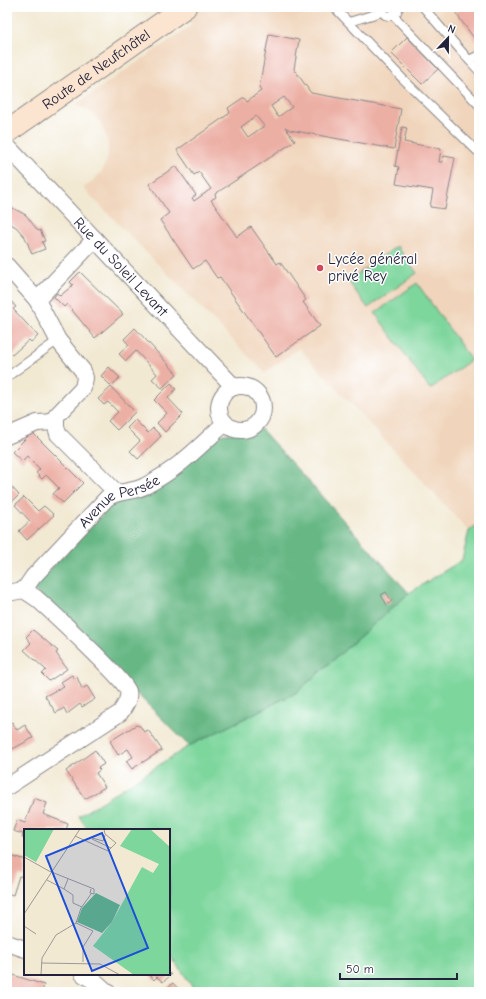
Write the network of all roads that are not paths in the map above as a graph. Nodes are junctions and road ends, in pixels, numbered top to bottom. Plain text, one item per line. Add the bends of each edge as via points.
1 (185, 7) edge
2 (334, 7) edge
3 (399, 7) edge
4 (423, 7) edge
5 (381, 9) edge
6 (394, 15) junction
7 (349, 22) junction
8 (479, 55) edge
9 (470, 60) junction
10 (479, 70) edge
11 (479, 105) edge
12 (7, 132) edge
13 (7, 146) edge
14 (479, 151) edge
15 (95, 239) junction
16 (7, 266) edge
17 (37, 300) junction
18 (58, 340) junction
19 (7, 377) edge
20 (234, 387) junction
21 (56, 422) junction
22 (225, 424) junction
23 (7, 436) edge
24 (116, 492) junction
25 (24, 590) junction
26 (7, 593) edge
27 (7, 787) edge
28 (7, 943) edge
29 (24, 949) edge
30 (85, 975) edge
31 (107, 992) edge

1 - 12 main road, Route de Neufchâtel
2 - 7 lane
3 - 6 lane
4 - 9 lane
5 - 6 lane via 389,16
5 - 7 lane
6 - 11 lane
7 - 14 lane via 402,78
8 - 9 lane
9 - 10 lane
13 - 15 street, Rue du Soleil Levant
15 - 17 street
15 - 20 street, Rue du Soleil Levant
16 - 17 street
17 - 18 street
18 - 19 lane
18 - 21 street via 83,371 85,378 83,388 56,416
20 - 22 street via 225,393 219,402 220,414
20 - 22 street via 245,386 256,390 262,400 262,416 256,425 246,430 234,430
21 - 23 street via 37,422
21 - 24 street via 58,434
22 - 24 street, Avenue Persée via 172,472 132,492
24 - 25 street, Avenue Persée via 107,498 33,577
25 - 26 street
25 - 27 street via 117,676 128,691 128,702 120,713
28 - 29 street
30 - 31 street

